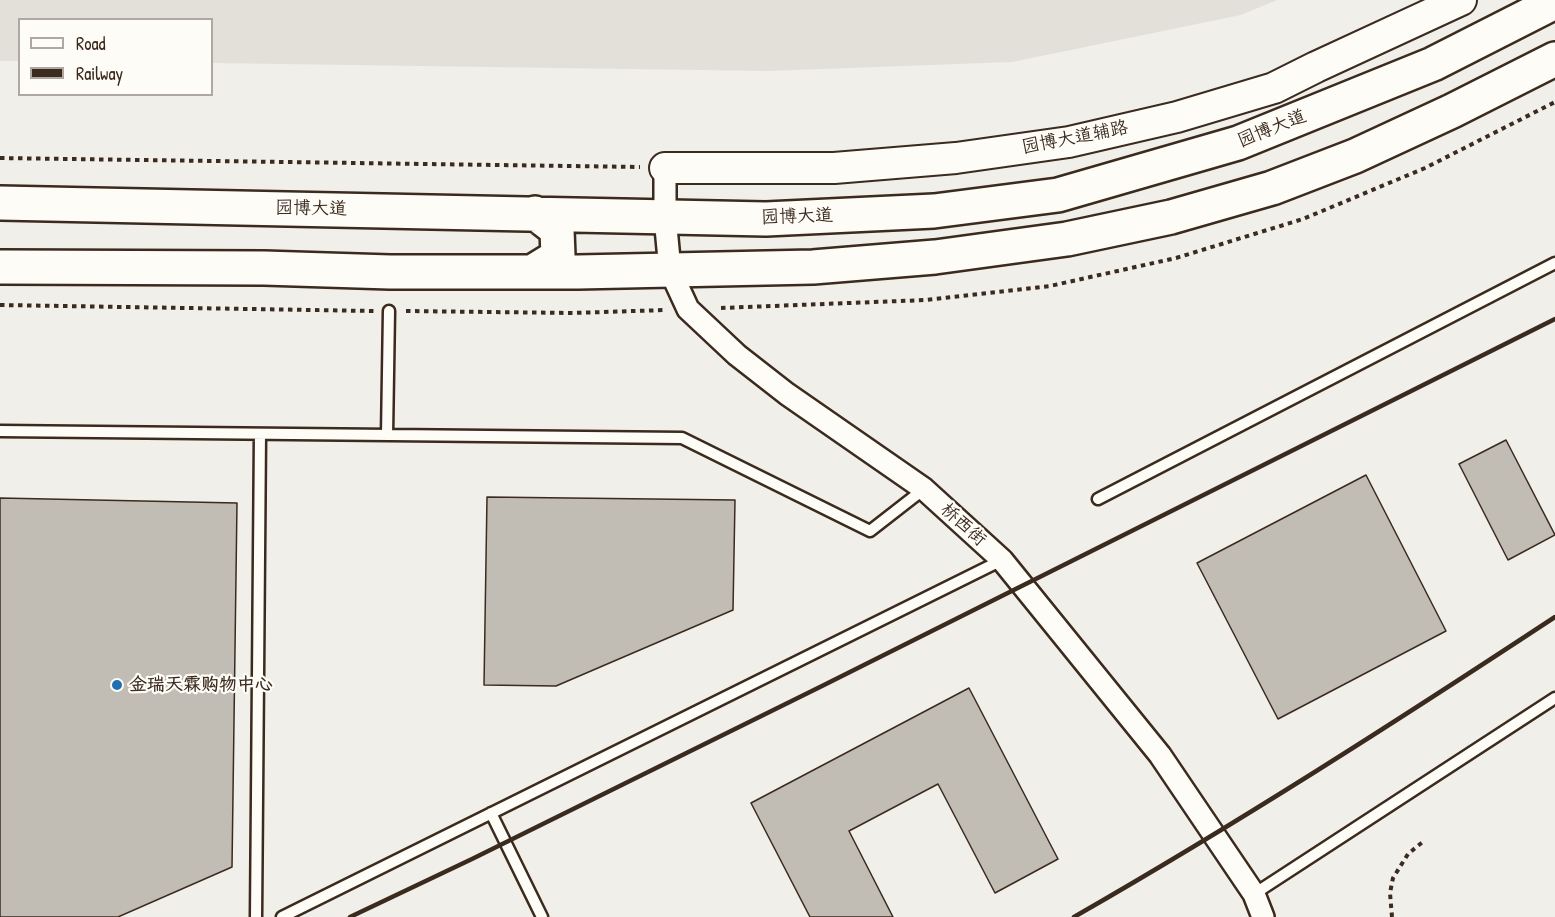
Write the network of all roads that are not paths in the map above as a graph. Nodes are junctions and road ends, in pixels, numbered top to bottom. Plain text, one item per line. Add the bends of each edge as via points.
1 (1461, 0) edge
2 (1555, 2) edge
3 (1555, 58) edge
4 (664, 168) joint
5 (0, 203) edge
6 (535, 213) junction
7 (665, 218) junction
8 (1555, 263) edge
9 (0, 267) edge
10 (670, 270) junction
11 (532, 272) junction
12 (389, 311) dead end
13 (0, 431) edge
14 (260, 434) junction
15 (387, 435) junction
16 (924, 489) junction
17 (1098, 499) dead end
18 (1002, 560) junction
19 (1555, 698) edge
20 (491, 813) junction
21 (1254, 894) junction
22 (256, 917) edge
23 (282, 917) edge
24 (542, 917) edge
25 (1263, 917) edge

1 - 4 street, 园博大道辅路 via 1274,88 1177,117 1069,141 956,158 834,168
2 - 7 main road, 园博大道 via 1433,64 1238,143 1058,195 934,211 766,219
3 - 10 main road via 1355,156 1272,188 1171,217 1067,239 935,257 813,267
4 - 7 street, 桥西街
5 - 6 main road, 园博大道
6 - 7 main road, 园博大道
6 - 11 main road via 557,230 558,256
7 - 10 street, 桥西街
8 - 17 lane
9 - 11 main road
10 - 11 main road
10 - 16 street, 桥西街 via 688,309 737,355
12 - 15 lane
13 - 14 lane
14 - 15 lane
14 - 22 lane
15 - 16 lane via 682,438 870,531
16 - 18 street, 桥西街
18 - 20 lane
18 - 21 street, 桥西街 via 1160,755
19 - 21 lane
20 - 23 lane
20 - 24 lane
21 - 25 street, 桥西街

